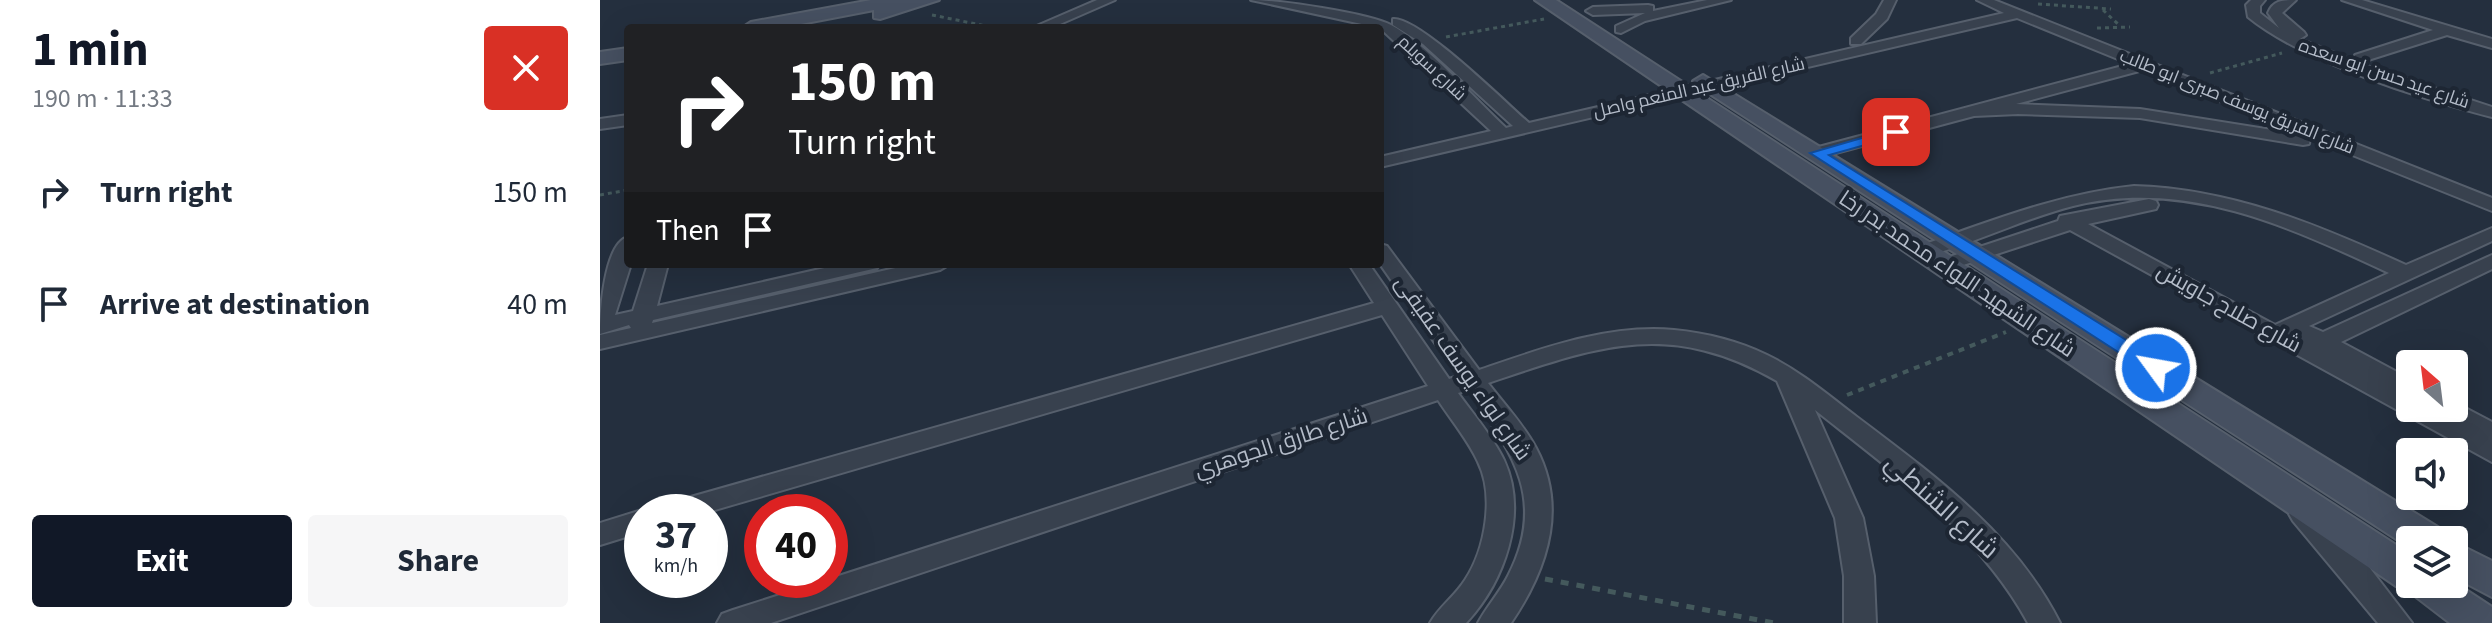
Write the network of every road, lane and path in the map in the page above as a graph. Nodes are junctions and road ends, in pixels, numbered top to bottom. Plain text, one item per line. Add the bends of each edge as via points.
1 (930, 0) edge
2 (1087, 0) edge
3 (1109, 0) edge
4 (1257, 0) edge
5 (1298, 0) edge
6 (1725, 0) edge
7 (1890, 0) edge
8 (1983, 0) edge
9 (2259, 0) edge
10 (2290, 0) edge
11 (2348, 0) edge
12 (2372, 0) edge
13 (1692, 3) edge
14 (900, 4) edge
15 (1570, 6) edge
16 (2012, 6) edge
17 (2101, 8) junction
18 (2111, 9) dead end
19 (776, 24) edge
20 (820, 24) edge
21 (980, 24) edge
22 (1039, 24) edge
23 (1041, 24) edge
24 (1371, 24) edge
25 (1384, 27) edge
26 (2121, 27) junction
27 (2130, 27) dead end
28 (2083, 28) junction
29 (1621, 29) junction
30 (2448, 30) junction
31 (2489, 35) edge
32 (1428, 41) junction
33 (1856, 41) junction
34 (624, 47) edge
35 (2304, 47) junction
36 (600, 50) edge
37 (624, 55) edge
38 (2124, 57) junction
39 (600, 58) edge
40 (2144, 58) junction
41 (2360, 58) junction
42 (2204, 75) junction
43 (1690, 84) junction
44 (2428, 86) junction
45 (2458, 96) junction
46 (2492, 103) edge
47 (1975, 111) junction
48 (624, 112) edge
49 (2492, 112) edge
50 (600, 116) edge
51 (624, 121) edge
52 (1520, 123) junction
53 (600, 124) edge
54 (1497, 128) junction
55 (1384, 147) edge
56 (1810, 149) junction
57 (2365, 154) junction
58 (1384, 161) edge
59 (2490, 186) edge
60 (624, 191) edge
61 (600, 195) edge
62 (2492, 205) edge
63 (2069, 213) junction
64 (2492, 234) edge
65 (1950, 253) junction
66 (624, 255) edge
67 (1384, 256) edge
68 (2492, 261) edge
69 (657, 268) edge
70 (855, 268) edge
71 (920, 268) edge
72 (1362, 268) edge
73 (2397, 278) junction
74 (1388, 306) junction
75 (2031, 323) junction
76 (641, 325) junction
77 (600, 326) edge
78 (2284, 329) junction
79 (600, 342) edge
80 (2313, 345) junction
81 (1787, 376) junction
82 (1473, 380) junction
83 (2396, 383) edge
84 (1444, 389) junction
85 (2396, 399) edge
86 (1823, 405) junction
87 (2468, 420) edge
88 (2436, 422) edge
89 (2492, 433) edge
90 (2492, 453) edge
91 (2278, 487) junction
92 (728, 496) edge
93 (2404, 526) edge
94 (624, 527) edge
95 (600, 534) edge
96 (2396, 566) edge
97 (2468, 566) edge
98 (1524, 575) junction
99 (2492, 581) edge
100 (2445, 598) edge
101 (733, 623) edge
102 (1446, 623) edge
103 (1494, 623) edge
104 (1774, 623) edge
105 (1860, 623) edge
106 (2044, 623) edge
107 (2396, 623) edge
108 (2483, 623) edge

1 - 14 street
2 - 22 street
3 - 23 street
4 - 24 street, شارع سويلم
5 - 32 street, شارع سويلم via 1388,18
6 - 13 street
7 - 33 street via 1882,16
8 - 16 street, شارع الفريق يوسف صبرى ابو طالب
9 - 35 street, شارع عيد حسن ابو سعده via 2253,14 2262,25
10 - 41 street, شارع عيد حسن ابو سعده via 2275,13 2286,27
11 - 30 street
12 - 31 street
13 - 15 street via 1636,11
13 - 29 street
14 - 19 street
14 - 20 street
14 - 21 path
15 - 29 street, شارع الشهيد اللواء محمد بدر رخا
15 - 32 path
15 - 43 street, شارع الشهيد اللواء محمد بدر رخا
16 - 17 path
16 - 28 street, شارع الفريق يوسف صبرى ابو طالب
16 - 33 street, شارع الفريق عبد المنعم واصل
16 - 38 street, شارع الفريق يوسف صبرى ابو طالب
16 - 43 street, شارع الفريق عبد المنعم واصل
17 - 18 path
17 - 26 path
25 - 54 street, شارع سويلم
26 - 27 path
26 - 28 path
28 - 40 street, شارع الفريق يوسف صبرى ابو طالب
29 - 43 street, شارع الشهيد اللواء محمد بدر رخا
30 - 31 street
30 - 41 street
32 - 52 street, شارع سويلم
33 - 43 street, شارع الفريق عبد المنعم واصل
34 - 36 street
35 - 42 path
35 - 44 street, شارع عيد حسن ابو سعده
37 - 39 street
38 - 40 street, شارع الفريق يوسف صبرى ابو طالب
38 - 56 street
40 - 42 street, شارع الفريق يوسف صبرى ابو طالب
40 - 47 street
40 - 57 street, شارع الفريق يوسف صبرى ابو طالب
41 - 44 street, شارع عيد حسن ابو سعده
42 - 59 street, شارع الفريق يوسف صبرى ابو طالب
43 - 52 street, شارع الفريق عبد المنعم واصل
43 - 56 street, شارع الشهيد اللواء محمد بدر رخا
43 - 65 street, شارع الشهيد اللواء محمد بدر رخا
44 - 45 street, شارع عيد حسن ابو سعده
45 - 46 street, شارع عيد حسن ابو سعده
45 - 49 street, شارع عيد حسن ابو سعده
47 - 56 street
47 - 57 street via 2072,107 2159,113
48 - 50 street
51 - 53 street
52 - 54 street, شارع الفريق عبد المنعم واصل
54 - 55 street, شارع الفريق عبد المنعم واصل
54 - 58 street, شارع الفريق عبد المنعم واصل
56 - 65 street, شارع الشهيد اللواء محمد بدر رخا
57 - 62 street, شارع الفريق يوسف صبرى ابو طالب
60 - 61 path
63 - 65 street
63 - 73 street via 2128,206 2205,210
63 - 78 street, شارع صلاح جاويش
64 - 73 street
65 - 75 street, شارع الشهيد اللواء محمد بدر رخا
65 - 93 street, شارع الشهيد اللواء محمد بدر رخا
66 - 77 street
67 - 82 street, شارع لواء يوسف عفيفى
68 - 80 street
69 - 76 street
70 - 76 street
71 - 76 street
72 - 74 street, شارع لواء يوسف عفيفى
73 - 78 street
74 - 84 street, شارع لواء يوسف عفيفى
74 - 92 street
75 - 86 path
75 - 91 street, شارع الشهيد اللواء محمد بدر رخا
76 - 77 street
76 - 79 street
78 - 80 street, شارع صلاح جاويش
80 - 83 street, شارع صلاح جاويش
80 - 85 street, شارع صلاح جاويش
81 - 82 street, شارع طارق الجوهري via 1723,344 1652,335 1584,344
81 - 86 street, شارع طارق الجوهري
81 - 105 street via 1849,518
82 - 84 street, شارع طارق الجوهري
82 - 98 street, شارع لواء يوسف عفيفى via 1524,450 1536,477 1539,527
84 - 101 street, شارع طارق الجوهري
84 - 102 street, شارع لواء يوسف عفيفى via 1492,462 1501,490 1502,520 1478,584
86 - 106 street, شارع الشنطي via 1977,532 2011,570
87 - 89 street
88 - 90 street, شارع صلاح جاويش
91 - 96 street, شارع الشهيد اللواء محمد بدر رخا
91 - 107 street
94 - 95 street
97 - 99 street
98 - 103 street, شارع لواء يوسف عفيفى
98 - 104 path
100 - 108 street

